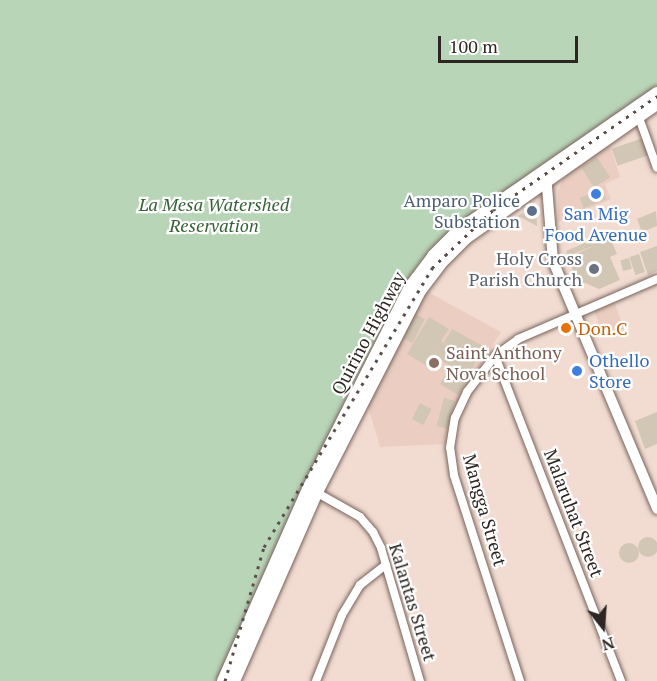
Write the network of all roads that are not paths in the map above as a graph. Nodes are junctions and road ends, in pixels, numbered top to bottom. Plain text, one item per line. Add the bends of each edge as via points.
1 (657, 93) edge
2 (657, 104) edge
3 (637, 112) junction
4 (657, 168) edge
5 (547, 175) junction
6 (657, 279) edge
7 (575, 313) junction
8 (495, 356) junction
9 (312, 490) junction
10 (657, 509) edge
11 (386, 565) junction
12 (223, 681) edge
13 (234, 681) edge
14 (316, 681) edge
15 (420, 681) edge
16 (520, 681) edge
17 (621, 681) edge

1 - 3 main road, Quirino Highway
2 - 3 main road, Quirino Highway
3 - 4 street
3 - 5 main road, Quirino Highway
5 - 7 street via 550,247
5 - 9 main road, Quirino Highway via 466,238 440,264 420,291
6 - 7 street, Mangga Street
7 - 8 street, Mangga Street via 519,339
7 - 10 street
8 - 16 street, Mangga Street via 467,392 455,418 450,448 454,475
8 - 17 street, Malaruhat Street
9 - 11 street, Kalantas Street via 360,517 381,548
9 - 12 main road, Quirino Highway
9 - 13 main road, Quirino Highway
11 - 14 street via 360,585 342,615
11 - 15 street, Kalantas Street

